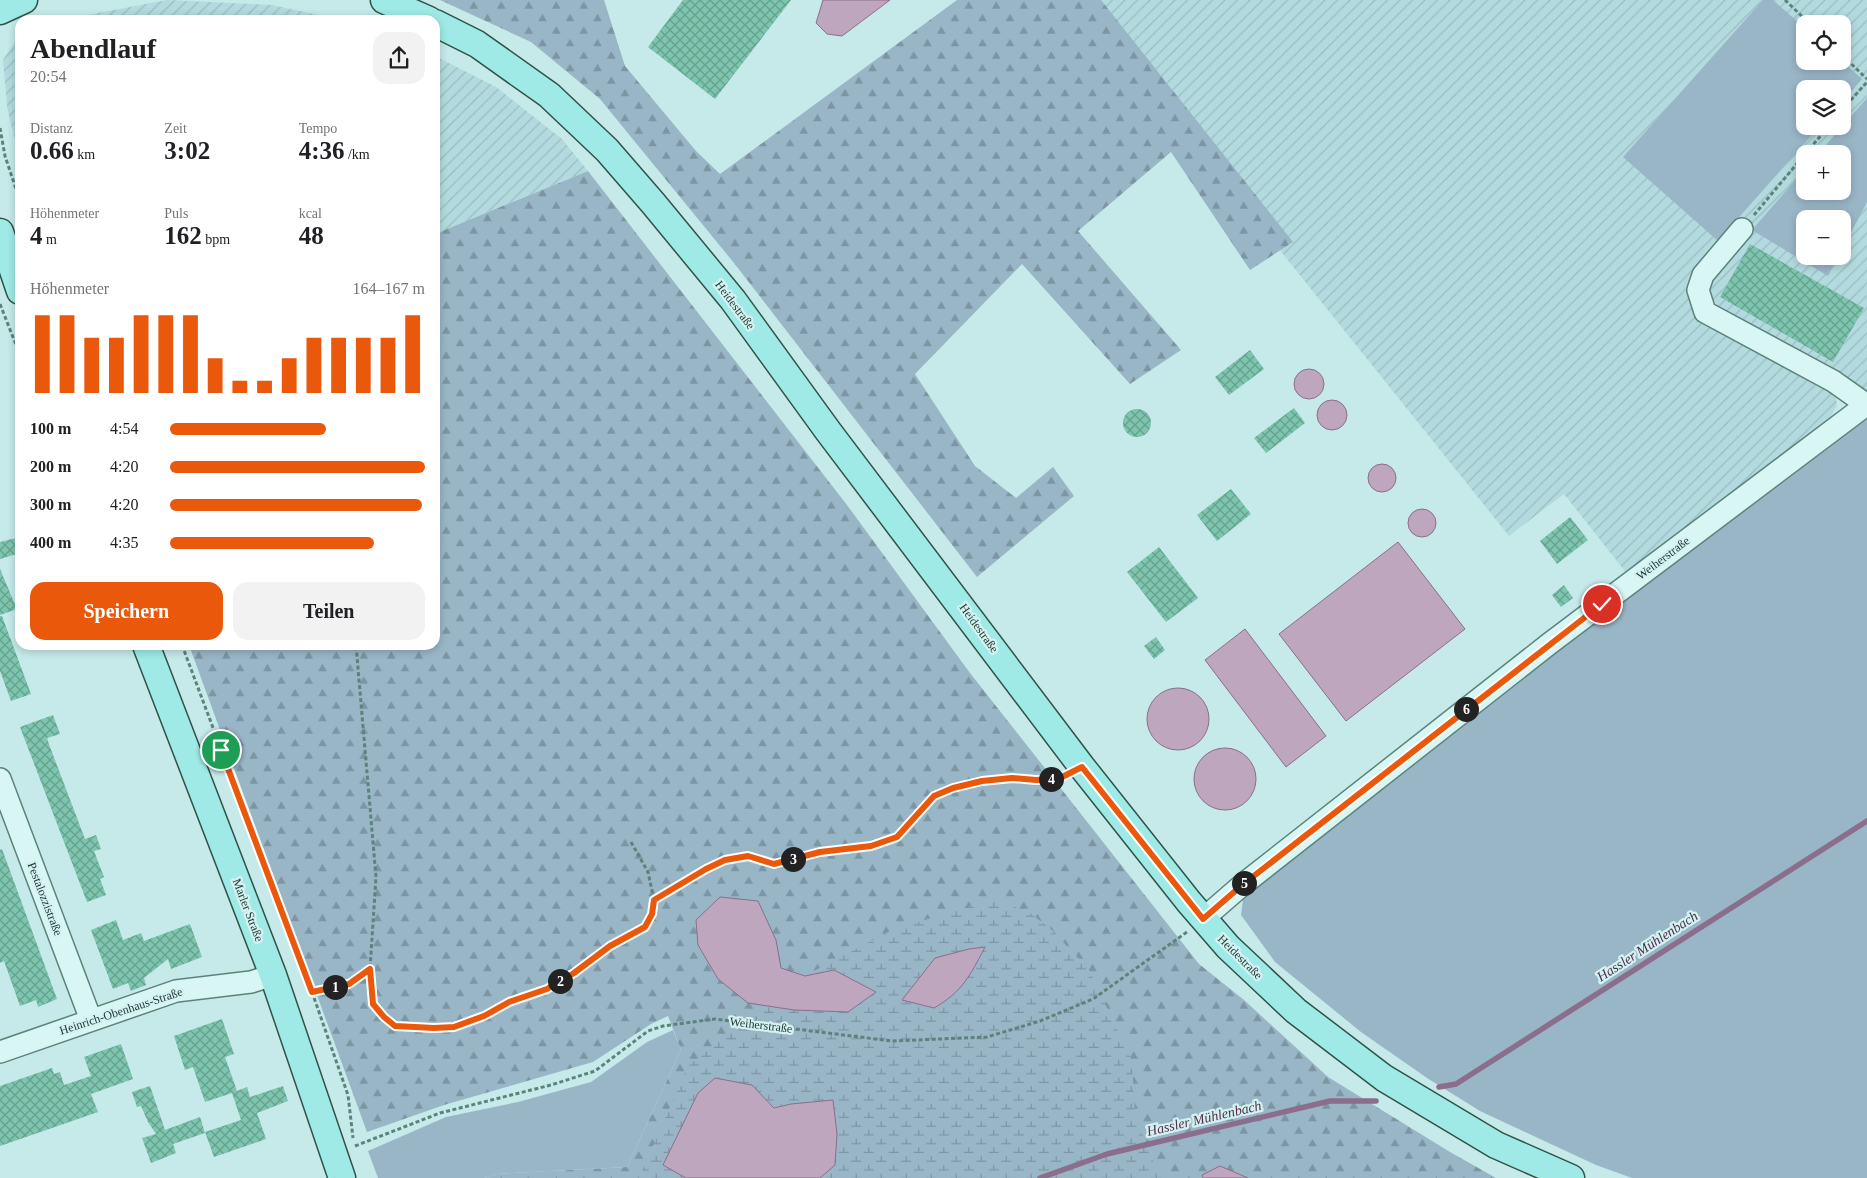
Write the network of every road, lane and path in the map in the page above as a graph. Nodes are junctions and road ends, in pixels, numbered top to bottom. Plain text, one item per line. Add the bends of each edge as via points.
1 (24, 0) edge
2 (384, 0) edge
3 (1785, 0) edge
4 (0, 11) edge
5 (418, 15) edge
6 (1801, 15) edge
7 (440, 26) edge
8 (1851, 64) edge
9 (1867, 80) edge
10 (1851, 99) edge
11 (0, 128) edge
12 (1821, 135) edge
13 (1813, 145) edge
14 (1796, 165) edge
15 (15, 186) edge
16 (1742, 229) joint
17 (0, 232) edge
18 (15, 276) edge
19 (0, 303) edge
20 (15, 342) edge
21 (1867, 405) edge
22 (148, 650) edge
23 (184, 650) edge
24 (356, 650) edge
25 (1082, 767) junction
26 (0, 779) edge
27 (630, 842) dead end
28 (654, 900) junction
29 (1196, 925) junction
30 (370, 969) junction
31 (273, 975) junction
32 (312, 992) junction
33 (91, 1020) junction
34 (0, 1052) edge
35 (346, 1158) edge
36 (1571, 1178) edge

1 - 4 main road
2 - 5 main road
3 - 6 path
7 - 25 main road, Heidestraße via 477,44 550,95 653,202 733,300
8 - 9 path
9 - 10 path
11 - 15 path
12 - 13 path
14 - 16 path
16 - 21 street via 1703,275 1698,290 1705,312 1833,381
17 - 18 main road
19 - 20 path
21 - 29 street, Weiherstraße via 1549,644
22 - 31 main road, Marler Straße
23 - 32 path
24 - 30 path via 376,877
25 - 28 path via 1058,779 1012,778 953,788 934,796 897,837 871,846 820,852 774,864 748,856 725,860
25 - 29 main road, Heidestraße
26 - 33 street, Pestalozzistraße
27 - 28 path via 648,872
28 - 30 path via 652,914 645,927 610,946 574,973 547,989 454,1027 395,1026 373,1004
29 - 35 path, Weiherstraße via 1093,999 1040,1021 987,1036 892,1041 715,1019 663,1026 648,1031 595,1071 551,1086 440,1113
29 - 36 main road, Heidestraße via 1235,954 1296,1011 1384,1078 1496,1145
30 - 32 path via 349,984
31 - 33 street, Heinrich-Obenhaus-Straße via 251,982 176,991
31 - 35 main road, Marler Straße
32 - 35 path via 348,1095
33 - 34 street, Heinrich-Obenhaus-Straße

